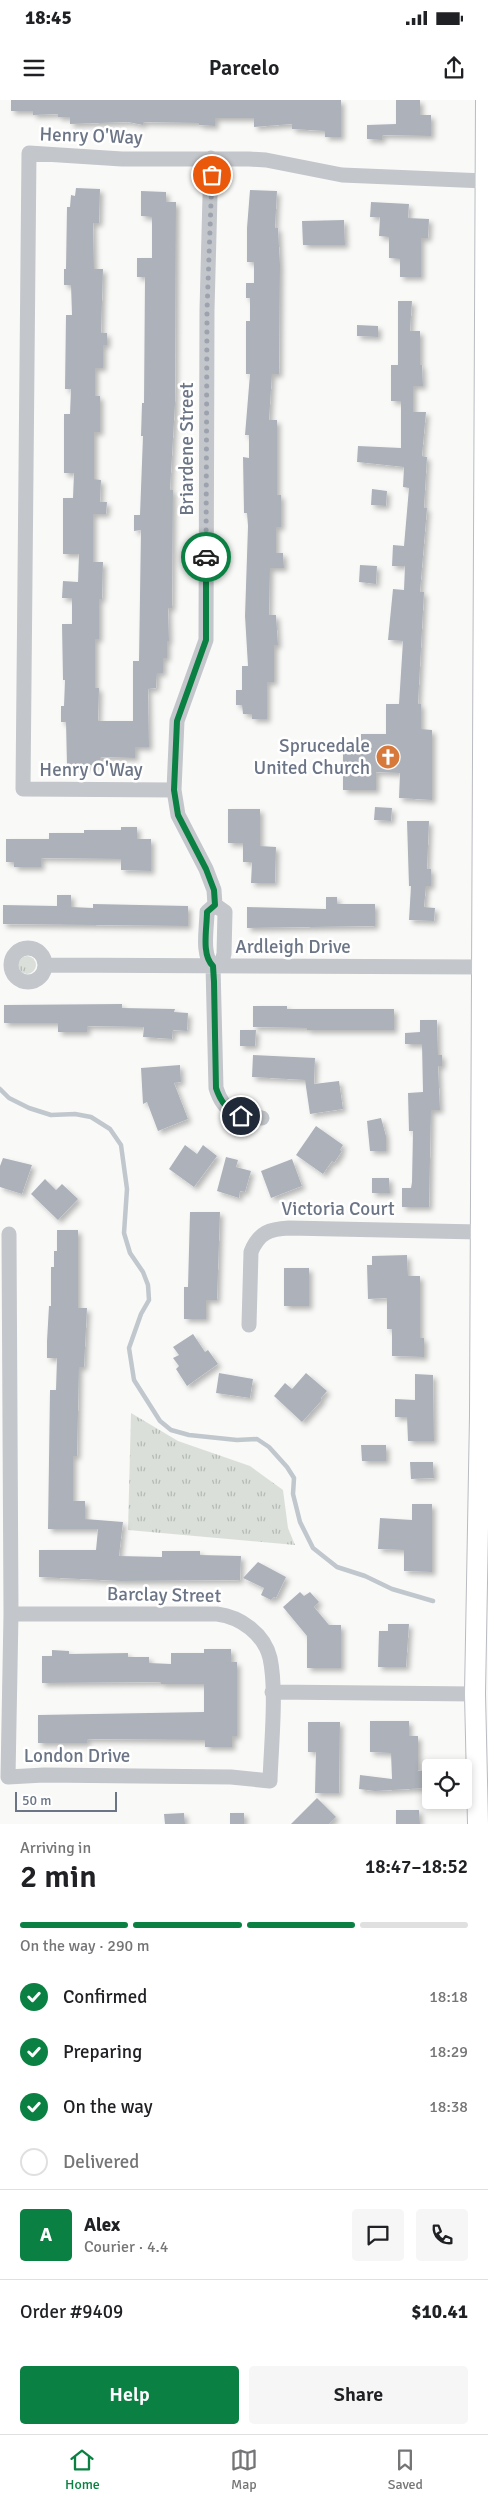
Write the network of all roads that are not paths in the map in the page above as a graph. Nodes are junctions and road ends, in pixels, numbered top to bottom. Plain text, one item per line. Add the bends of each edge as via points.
1 (486, 100) edge
2 (211, 158) junction
3 (486, 181) junction
4 (486, 766) edge
5 (174, 790) junction
6 (44, 965) dead end
7 (213, 966) junction
8 (482, 967) junction
9 (262, 1118) dead end
10 (479, 1232) junction
11 (9, 1234) dead end
12 (249, 1326) dead end
13 (484, 1418) edge
14 (11, 1614) junction
15 (272, 1692) junction
16 (475, 1694) junction
17 (482, 1819) edge

1 - 3 street
2 - 3 street, Henry O'Way via 266,160 342,175
2 - 5 street, Briardene Street via 206,640 177,721
2 - 5 street, Henry O'Way via 122,159 29,153 23,789
3 - 4 street
4 - 8 street
5 - 7 street, Briardene Street via 178,815 214,890 215,905 207,912 206,953
6 - 7 street, Ardleigh Drive
7 - 8 street, Ardleigh Drive
7 - 9 street, Briardene Street via 216,1088 229,1110 241,1116
8 - 10 street
10 - 12 street, Victoria Court via 269,1230 255,1242 251,1252
10 - 13 street
11 - 14 street, London Drive
13 - 16 street
14 - 15 street, Barclay Street via 226,1615 245,1624 259,1637 270,1658
14 - 15 street, London Drive via 8,1777 231,1777 270,1781
15 - 16 street
16 - 17 street

